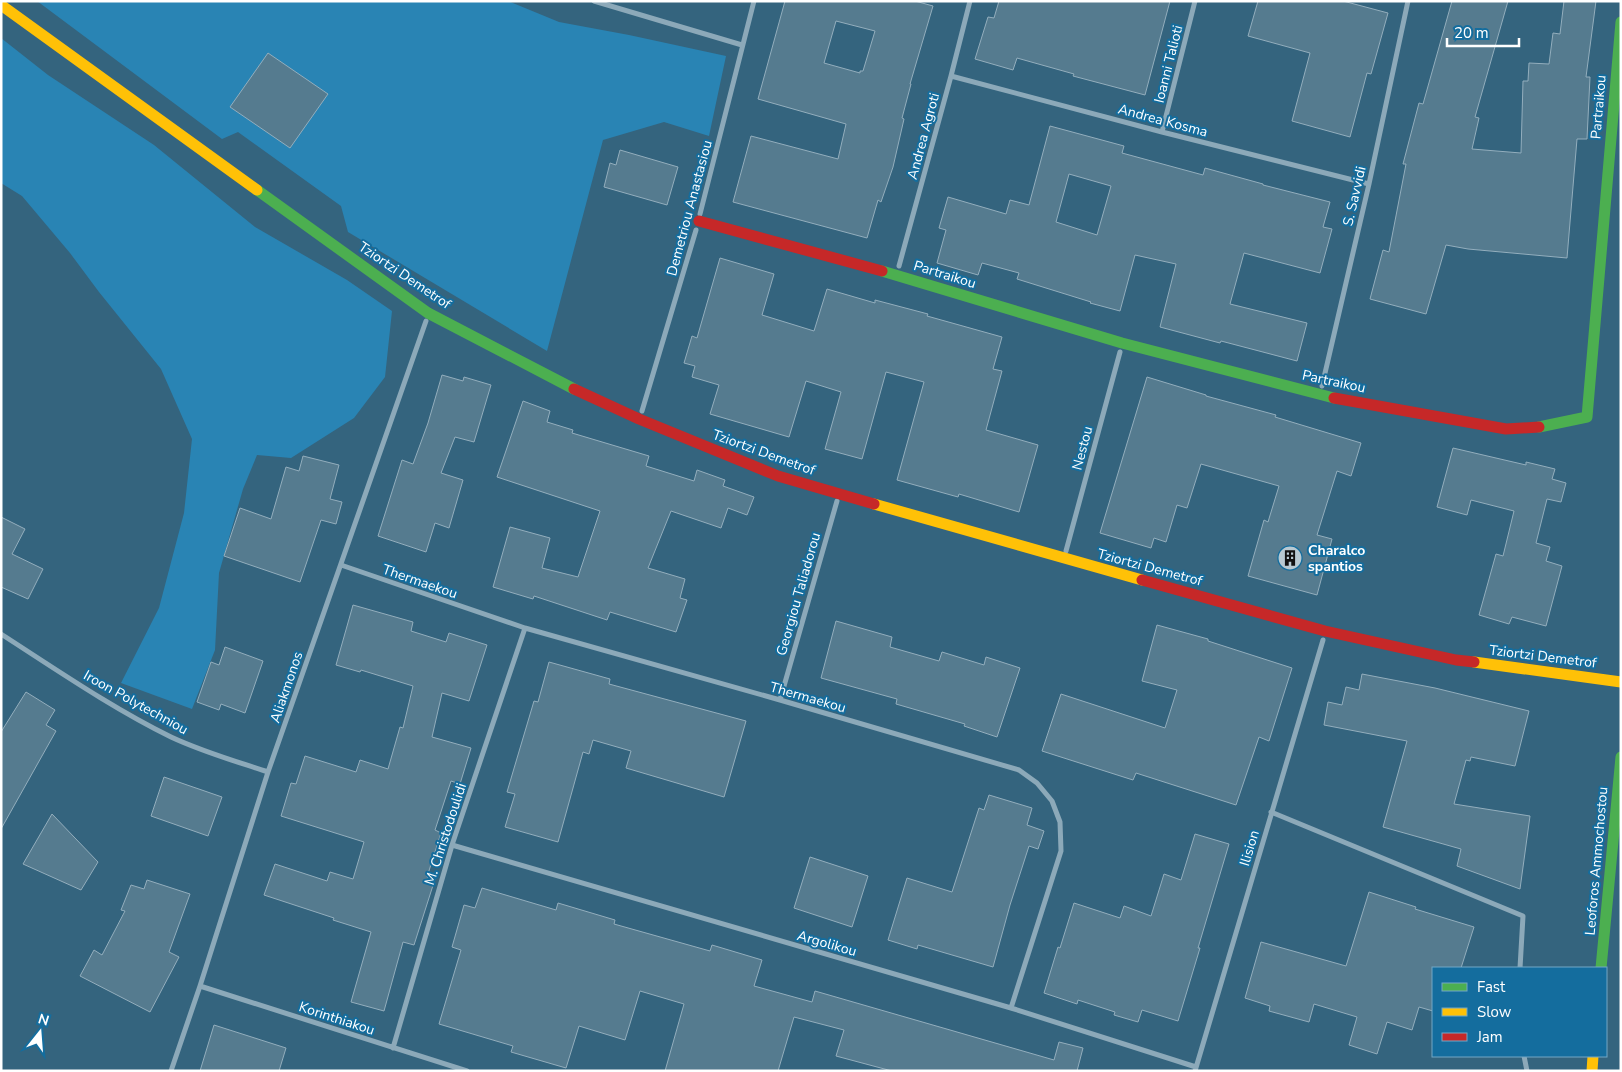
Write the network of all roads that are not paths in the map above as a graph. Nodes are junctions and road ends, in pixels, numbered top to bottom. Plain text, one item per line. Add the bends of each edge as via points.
1 (594, 1) edge
2 (754, 1) edge
3 (970, 1) edge
4 (1195, 1) edge
5 (1408, 1) edge
6 (1, 5) edge
7 (1621, 22) edge
8 (742, 45) junction
9 (951, 76) junction
10 (1162, 132) junction
11 (1369, 184) junction
12 (699, 221) junction
13 (896, 275) junction
14 (428, 313) junction
15 (1122, 343) junction
16 (1320, 395) junction
17 (639, 419) junction
18 (839, 494) junction
19 (1064, 559) junction
20 (340, 565) junction
21 (525, 628) junction
22 (1325, 631) junction
23 (1, 634) edge
24 (1621, 682) edge
25 (780, 700) junction
26 (1621, 757) edge
27 (268, 772) junction
28 (1271, 812) junction
29 (452, 845) junction
30 (1520, 967) edge
31 (1601, 967) edge
32 (200, 986) junction
33 (1011, 1008) junction
34 (393, 1048) junction
35 (1524, 1057) edge
36 (1593, 1057) edge
37 (1195, 1069) edge
38 (171, 1071) edge
39 (467, 1071) edge
40 (1526, 1071) edge
41 (1592, 1071) edge

1 - 8 street
2 - 8 street, Demetriou Anastasiou
3 - 9 street, Andrea Agroti
4 - 10 street, Ioanni Talioti
5 - 11 street, S. Savvidi
6 - 14 street, Tziortzi Demetrof
7 - 16 street, Partraikou via 1587,417 1535,428 1506,429
8 - 12 street, Demetriou Anastasiou
9 - 10 street, Andrea Kosma
9 - 13 street, Andrea Agroti
10 - 11 street, Andrea Kosma
11 - 16 street, S. Savvidi
12 - 13 street, Partraikou
12 - 17 street, Demetriou Anastasiou
13 - 15 street, Partraikou
14 - 17 street, Tziortzi Demetrof
14 - 20 street, Aliakmonos
15 - 16 street, Partraikou
15 - 19 street, Nestou
17 - 18 street, Tziortzi Demetrof via 778,476
18 - 19 street, Tziortzi Demetrof
18 - 25 street, Georgiou Taliadorou
19 - 22 street, Tziortzi Demetrof
20 - 21 street, Thermaekou
20 - 27 street, Aliakmonos
21 - 25 street, Thermaekou
21 - 29 street, M. Christodoulidi
22 - 24 street, Tziortzi Demetrof via 1456,660
22 - 28 street, Ilision
23 - 27 street, Iroon Polytechniou via 86,689 171,736 209,753
25 - 33 street, Thermaekou via 1019,770 1038,783 1052,801 1060,822 1061,851
26 - 31 street, Leoforos Ammochostou
27 - 32 street, Aliakmonos
28 - 30 street via 1523,916
28 - 37 street, Ilision
29 - 33 street, Argolikou
29 - 34 street, M. Christodoulidi
32 - 34 street, Korinthiakou
32 - 38 street, Aliakmonos
33 - 37 street, Argolikou
34 - 39 street, Korinthiakou
35 - 40 street
36 - 41 street

